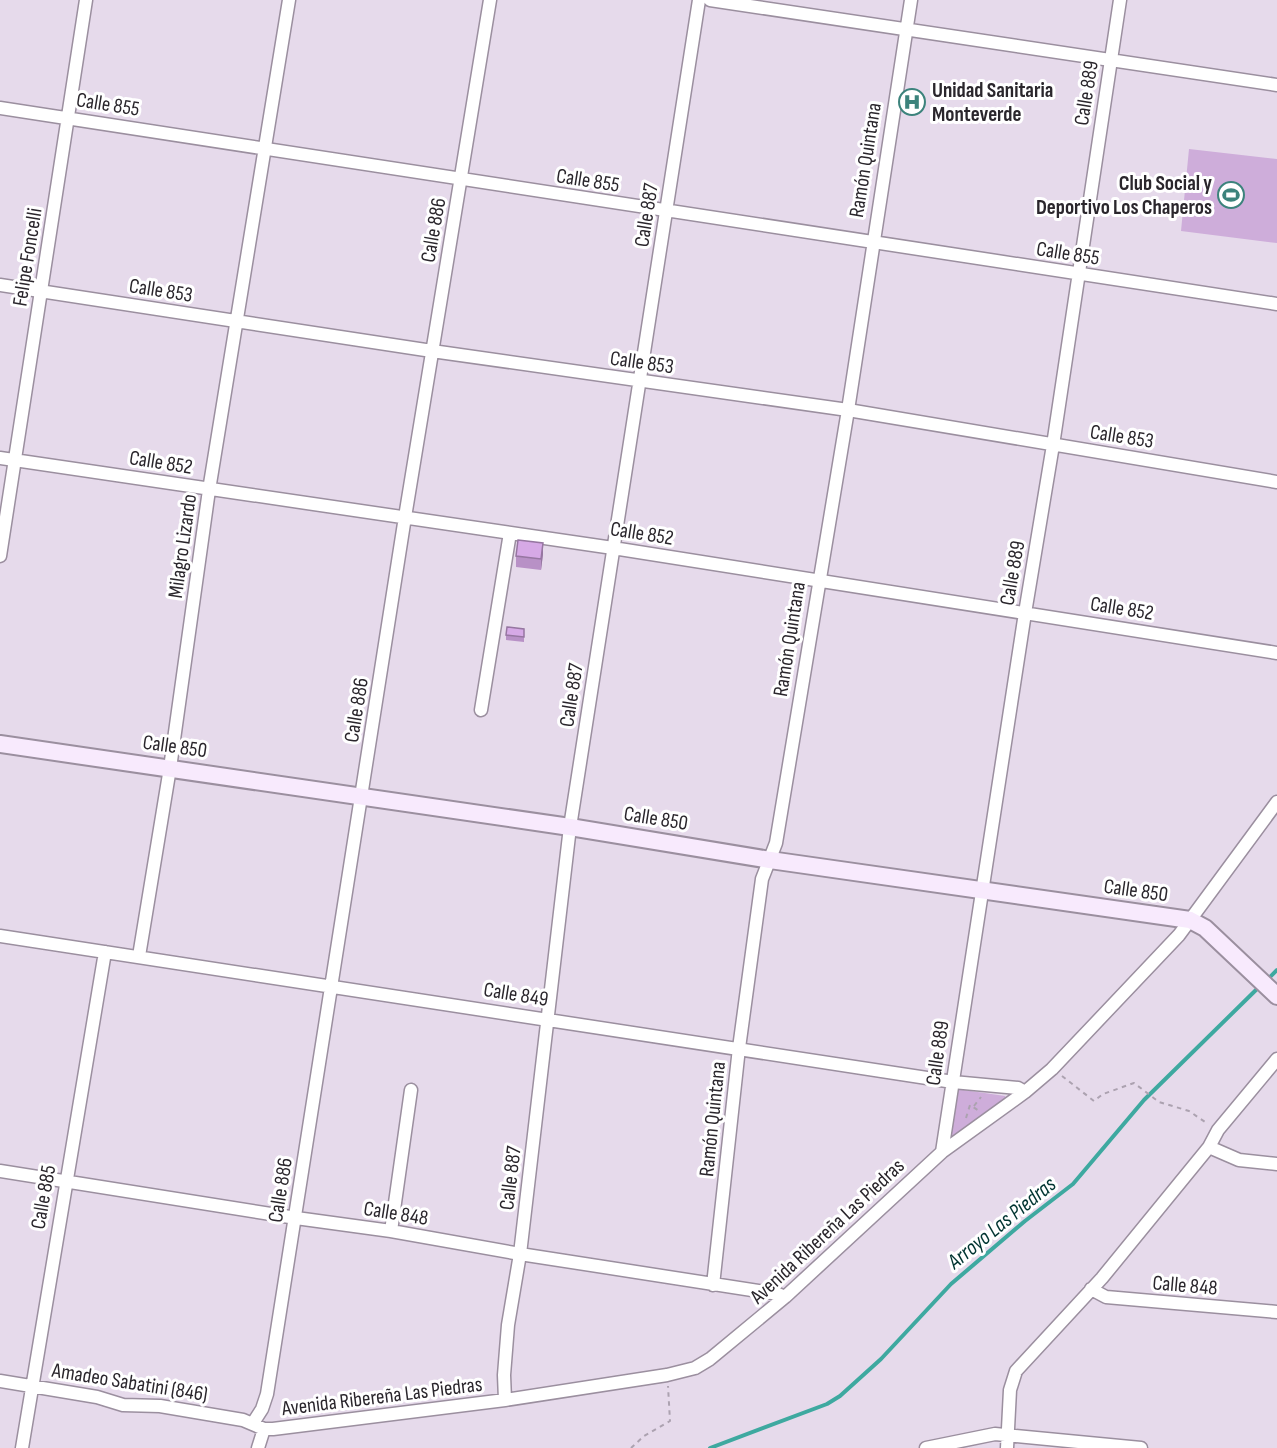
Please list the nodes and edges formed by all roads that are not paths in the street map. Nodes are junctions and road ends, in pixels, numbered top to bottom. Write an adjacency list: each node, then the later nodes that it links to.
1 (86, 0): 12 (street, Felipe Foncelli)
2 (289, 0): 13 (street, Milagro Lizardo)
3 (490, 0): 14 (street, Calle 886)
4 (699, 0): 15 (street, Calle 887)
5 (710, 0): 8 (street)
6 (911, 0): 8 (street, Ramón Quintana)
7 (1120, 0): 9 (street, Calle 889)
8 (905, 30): 9 (street); 16 (street, Ramón Quintana)
9 (1111, 61): 10 (street); 17 (street, Calle 889)
10 (1277, 85)
11 (0, 108): 12 (street, Calle 855)
12 (67, 118): 13 (street, Calle 855); 19 (street, Felipe Foncelli)
13 (264, 149): 14 (street, Calle 855); 21 (street, Milagro Lizardo)
14 (462, 179): 15 (street, Calle 855); 22 (street, Calle 886)
15 (666, 212): 16 (street, Calle 855); 23 (street, Calle 887)
16 (872, 242): 17 (street, Calle 855); 24 (street, Ramón Quintana)
17 (1078, 274): 20 (street, Calle 855); 25 (street, Calle 889)
18 (0, 285): 19 (street, Calle 853)
19 (41, 291): 21 (street, Calle 853); 27 (street, Felipe Foncelli)
20 (1277, 304)
21 (238, 321): 22 (street, Calle 853); 29 (street, Milagro Lizardo)
22 (432, 351): 23 (street, Calle 853); 30 (street, Calle 886)
23 (640, 381): 24 (street, Calle 853); 32 (street, Calle 887)
24 (848, 411): 25 (street, Calle 853); 34 (street, Ramón Quintana)
25 (1053, 445): 28 (street, Calle 853); 35 (street, Calle 889)
26 (0, 458): 27 (street, Calle 852)
27 (14, 459): 29 (street, Calle 852); 33 (street, Felipe Foncelli)
28 (1277, 482)
29 (209, 490): 30 (street, Calle 852); 39 (street, Milagro Lizardo)
30 (405, 517): 31 (street, Calle 852); 40 (street, Calle 886)
31 (510, 533): 32 (street, Calle 852); 37 (street)
32 (613, 548): 34 (street, Calle 852); 42 (street, Calle 887)
33 (0, 556)
34 (818, 580): 35 (street, Calle 852); 43 (street, Ramón Quintana)
35 (1024, 613): 36 (street, Calle 852); 44 (street, Calle 889)
36 (1277, 653)
37 (482, 710)
38 (0, 744): 39 (main road, Calle 850)
39 (170, 768): 40 (main road, Calle 850); 48 (street, Milagro Lizardo)
40 (362, 796): 42 (main road, Calle 850); 49 (street, Calle 886)
41 (1277, 802): 45 (street, Avenida Ribereña Las Piedras)
42 (570, 826): 43 (main road, Calle 850); 51 (street, Calle 887)
43 (770, 860): 44 (main road, Calle 850); 52 (street, Ramón Quintana)
44 (982, 892): 45 (main road, Calle 850); 54 (street, Calle 889)
45 (1190, 920): 50 (main road, Calle 850); 56 (street, Avenida Ribereña Las Piedras)
46 (0, 936): 47 (street, Calle 849)
47 (105, 952): 48 (street, Calle 849); 61 (street, Calle 885)
48 (139, 956): 49 (street, Calle 849)
49 (333, 986): 51 (street, Calle 849); 62 (street, Calle 886)
50 (1277, 996)
51 (549, 1019): 52 (street, Calle 849); 64 (street, Calle 887)
52 (739, 1048): 54 (street, Calle 849); 65 (street, Ramón Quintana)
53 (1277, 1059): 57 (street)
54 (953, 1082): 56 (street, Calle 849); 58 (street, Calle 889)
55 (411, 1090): 63 (street)
56 (1025, 1092): 58 (street, Avenida Ribereña Las Piedras)
57 (1209, 1147): 59 (street); 66 (street)
58 (942, 1152): 67 (street, Avenida Ribereña Las Piedras)
59 (1277, 1164)
60 (0, 1171): 61 (street, Calle 848)
61 (66, 1181): 62 (street, Calle 848); 70 (street, Calle 885)
62 (296, 1218): 63 (street, Calle 848); 72 (street, Calle 886)
63 (391, 1231): 64 (street, Calle 848)
64 (520, 1254): 65 (street, Calle 848); 71 (street, Calle 887)
65 (713, 1285): 67 (street, Calle 848)
66 (1091, 1289): 68 (street, Calle 848); 73 (street)
67 (785, 1297): 71 (street, Avenida Ribereña Las Piedras)
68 (1277, 1312)
69 (0, 1381): 70 (street, Amadeo Sabatini (846))
70 (32, 1385): 72 (street, Amadeo Sabatini (846)); 74 (street, Calle 885)
71 (505, 1400): 72 (street, Avenida Ribereña Las Piedras)
72 (258, 1426): 75 (street, Avenida Ribereña Las Piedras)
73 (1008, 1435): 76 (street); 77 (street); 78 (street)
74 (22, 1448)
75 (258, 1448)
76 (926, 1448)
77 (1007, 1448)
78 (1141, 1448)

